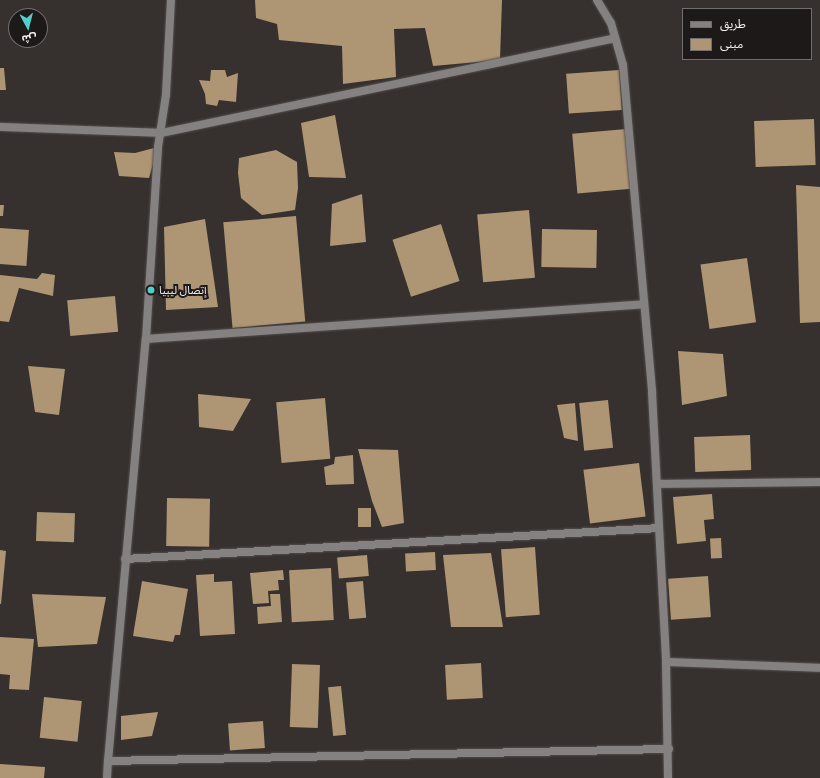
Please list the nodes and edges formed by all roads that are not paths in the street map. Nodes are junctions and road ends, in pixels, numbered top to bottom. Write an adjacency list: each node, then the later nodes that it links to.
1 (171, 0): 5 (street)
2 (597, 0): 3 (street)
3 (615, 38): 5 (street); 6 (street)
4 (0, 127): 5 (street)
5 (161, 133): 7 (street)
6 (644, 304): 7 (street); 9 (street)
7 (146, 339): 11 (street)
8 (820, 482): 9 (street)
9 (657, 484): 10 (street)
10 (659, 528): 11 (street); 12 (street)
11 (125, 559): 15 (street)
12 (666, 662): 13 (street); 14 (street)
13 (820, 668)
14 (669, 749): 15 (street); 17 (street)
15 (108, 761): 16 (street)
16 (107, 778)
17 (668, 778)

